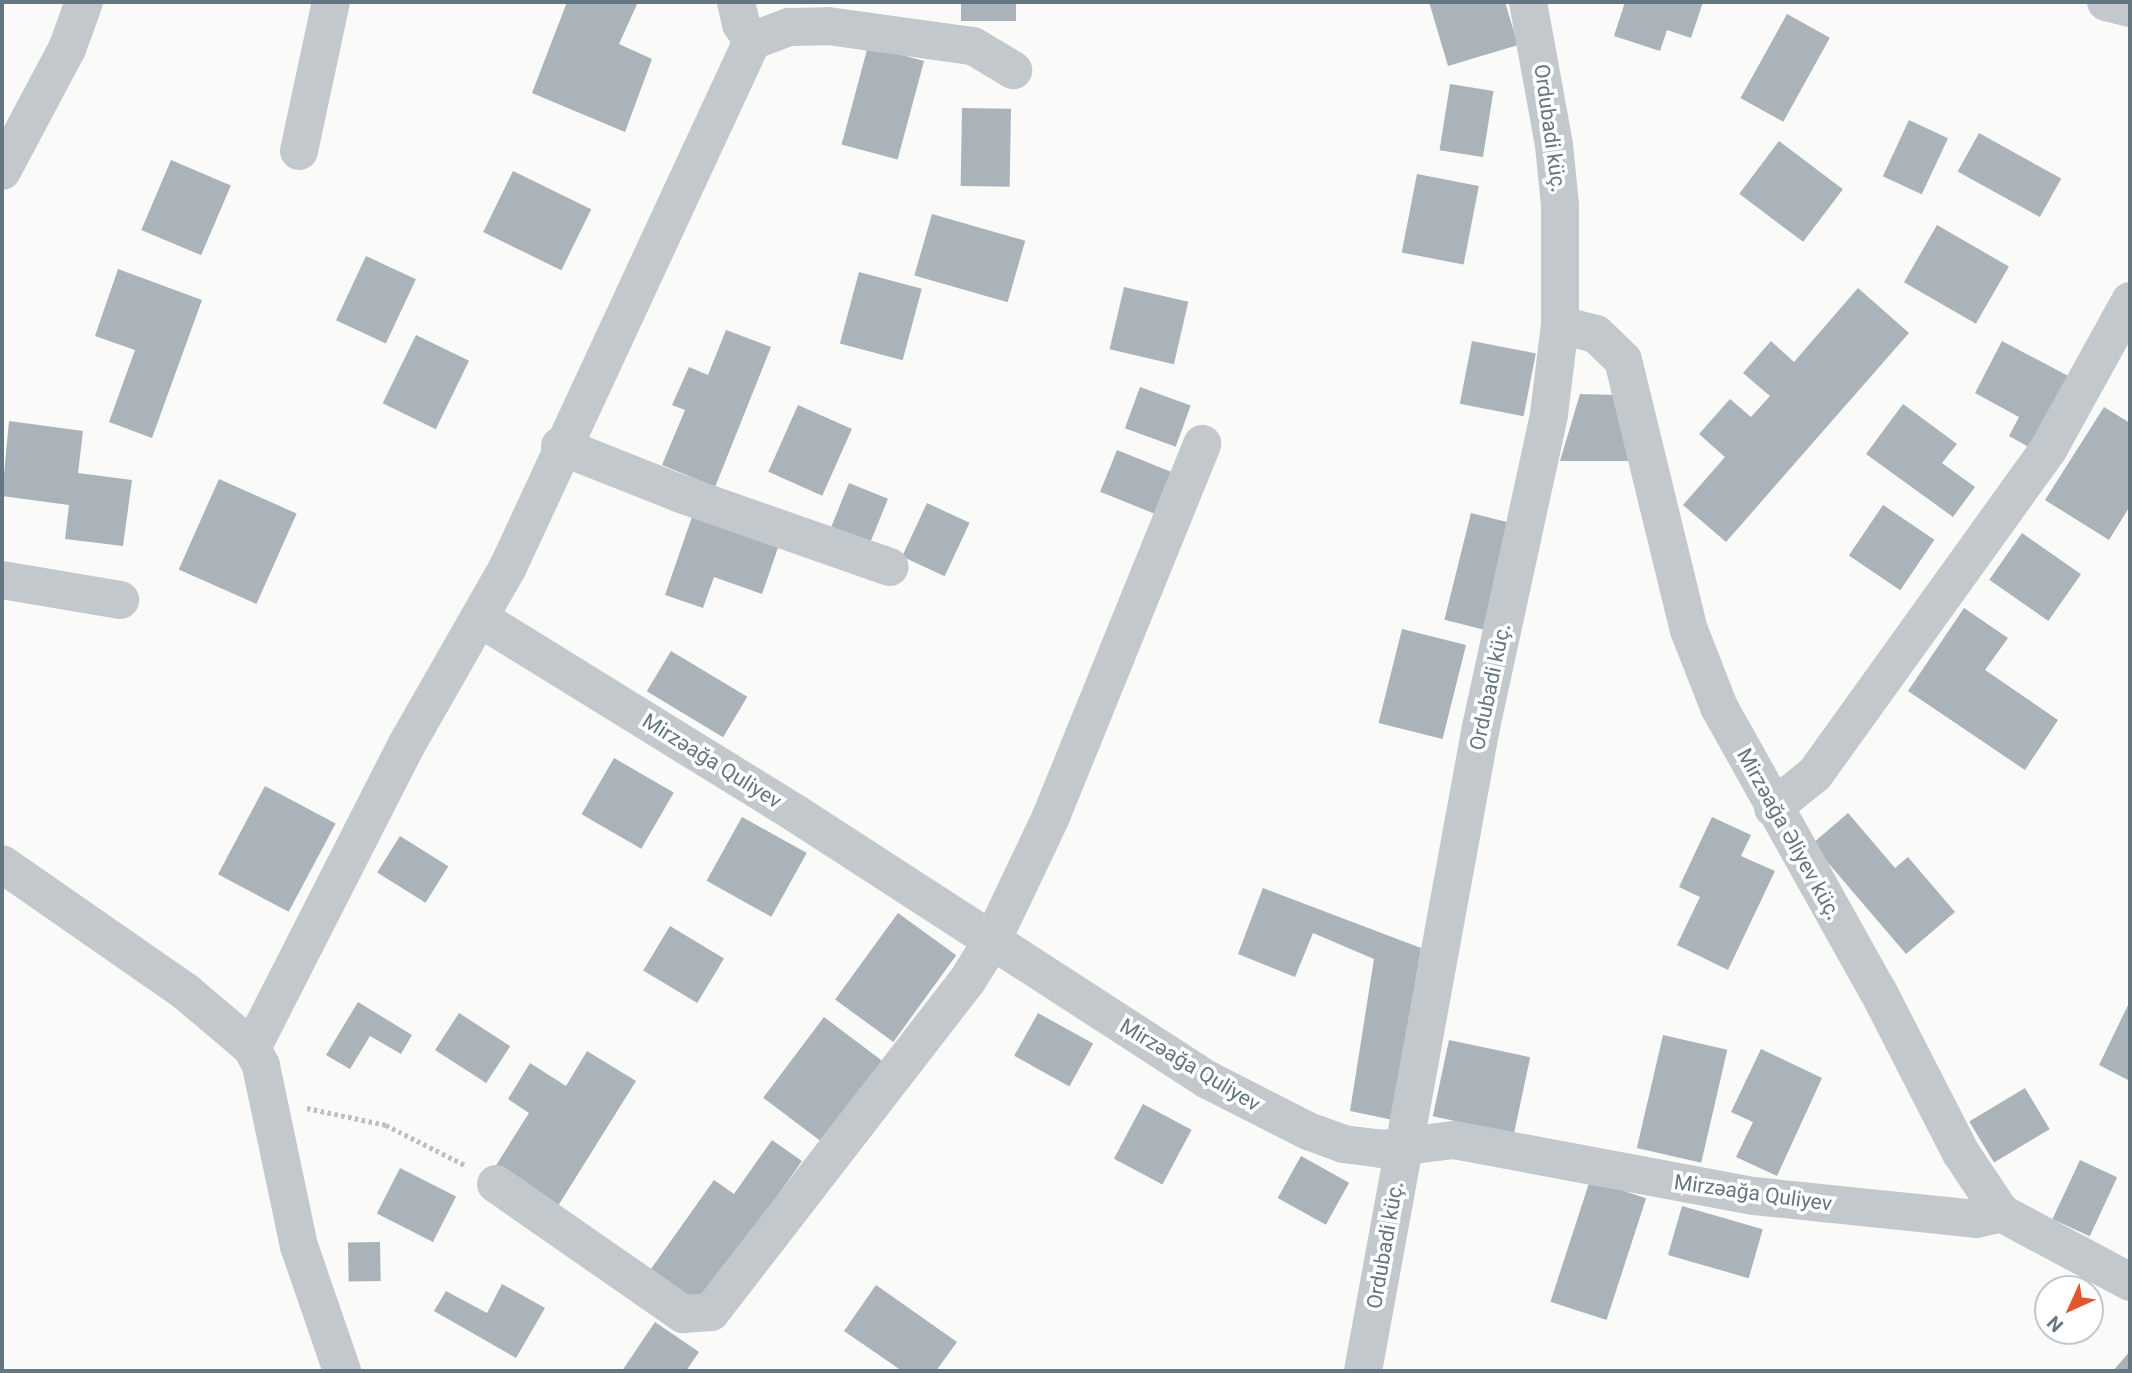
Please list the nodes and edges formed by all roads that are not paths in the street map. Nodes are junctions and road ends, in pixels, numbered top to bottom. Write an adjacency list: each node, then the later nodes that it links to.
1 (84, 2): 10 (street)
2 (331, 2): 9 (street)
3 (736, 2): 7 (street)
4 (1528, 2): 12 (street, Ordubadi küç.)
5 (2106, 2): 6 (street)
6 (2130, 8)
7 (763, 25): 8 (street); 14 (street)
8 (1013, 70)
9 (299, 151)
10 (2, 171)
11 (2130, 301): 19 (street)
12 (1560, 325): 19 (street, Mirzəağa Əliyev küç.); 23 (street, Ordubadi küç.)
13 (1202, 444): 21 (street)
14 (560, 446): 15 (street); 18 (street)
15 (890, 567)
16 (2, 580): 17 (street)
17 (120, 600)
18 (481, 619): 21 (street, Mirzəağa Quliyev); 22 (street)
19 (1773, 808): 25 (street, Mirzəağa Əliyev küç.)
20 (2, 864): 22 (street)
21 (992, 941): 23 (street, Mirzəağa Quliyev); 24 (street)
22 (252, 1048): 27 (street)
23 (1403, 1146): 25 (street, Mirzəağa Quliyev); 28 (street, Ordubadi küç.)
24 (496, 1184)
25 (2001, 1213): 26 (street, Mirzəağa Əliyev küç.)
26 (2130, 1282)
27 (342, 1371)
28 (1363, 1371)

